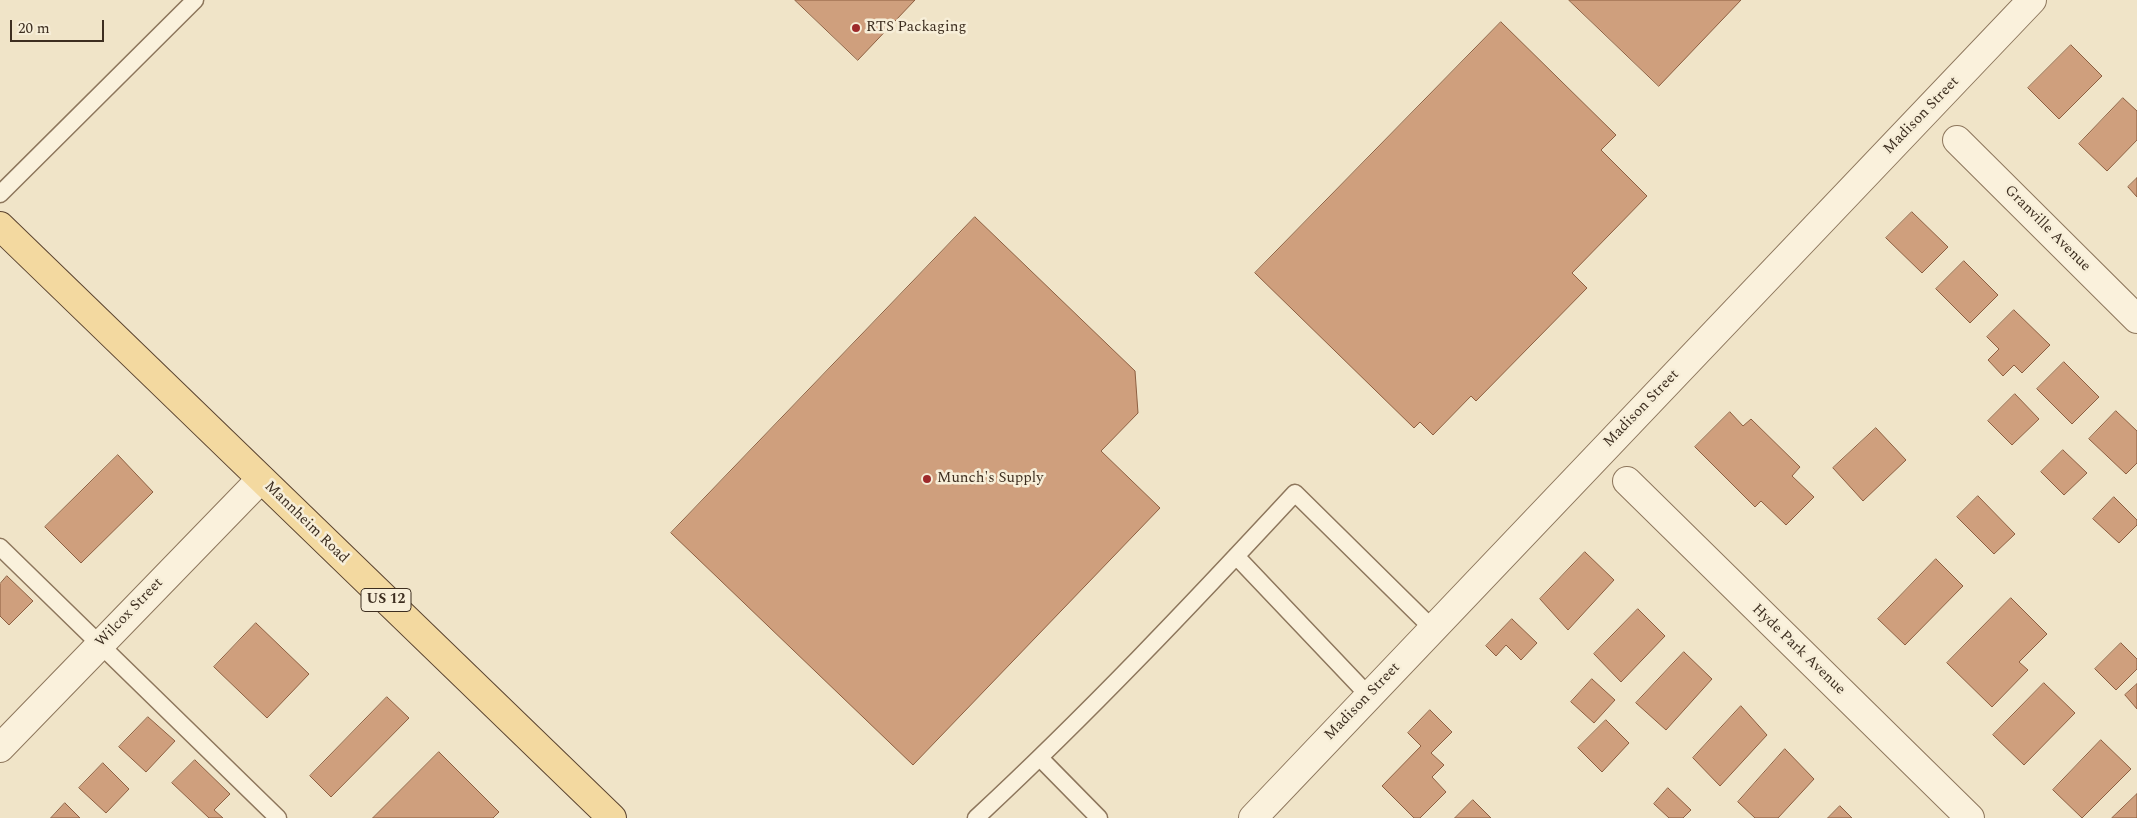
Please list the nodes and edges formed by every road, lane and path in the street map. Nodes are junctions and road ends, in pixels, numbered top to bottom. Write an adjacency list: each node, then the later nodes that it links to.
1 (195, 0): 4 (lane)
2 (2032, 0): 11 (street, Madison Street)
3 (1957, 140): 6 (street, Granville Avenue)
4 (0, 194)
5 (0, 226): 7 (main road, Mannheim Road / US 12)
6 (2137, 319)
7 (261, 479): 12 (street, Wilcox Street); 16 (main road, Mannheim Road / US 12)
8 (1627, 481): 21 (street, Hyde Park Avenue)
9 (0, 547): 12 (lane)
10 (1236, 556): 11 (lane); 13 (lane); 15 (lane)
11 (1433, 629): 13 (street, Madison Street)
12 (99, 644): 14 (street, Wilcox Street); 17 (lane)
13 (1369, 696): 20 (street, Madison Street)
14 (0, 748)
15 (1040, 758): 18 (lane); 19 (lane)
16 (601, 814)
17 (277, 818)
18 (976, 818)
19 (1099, 818)
20 (1253, 818)
21 (1970, 818)

